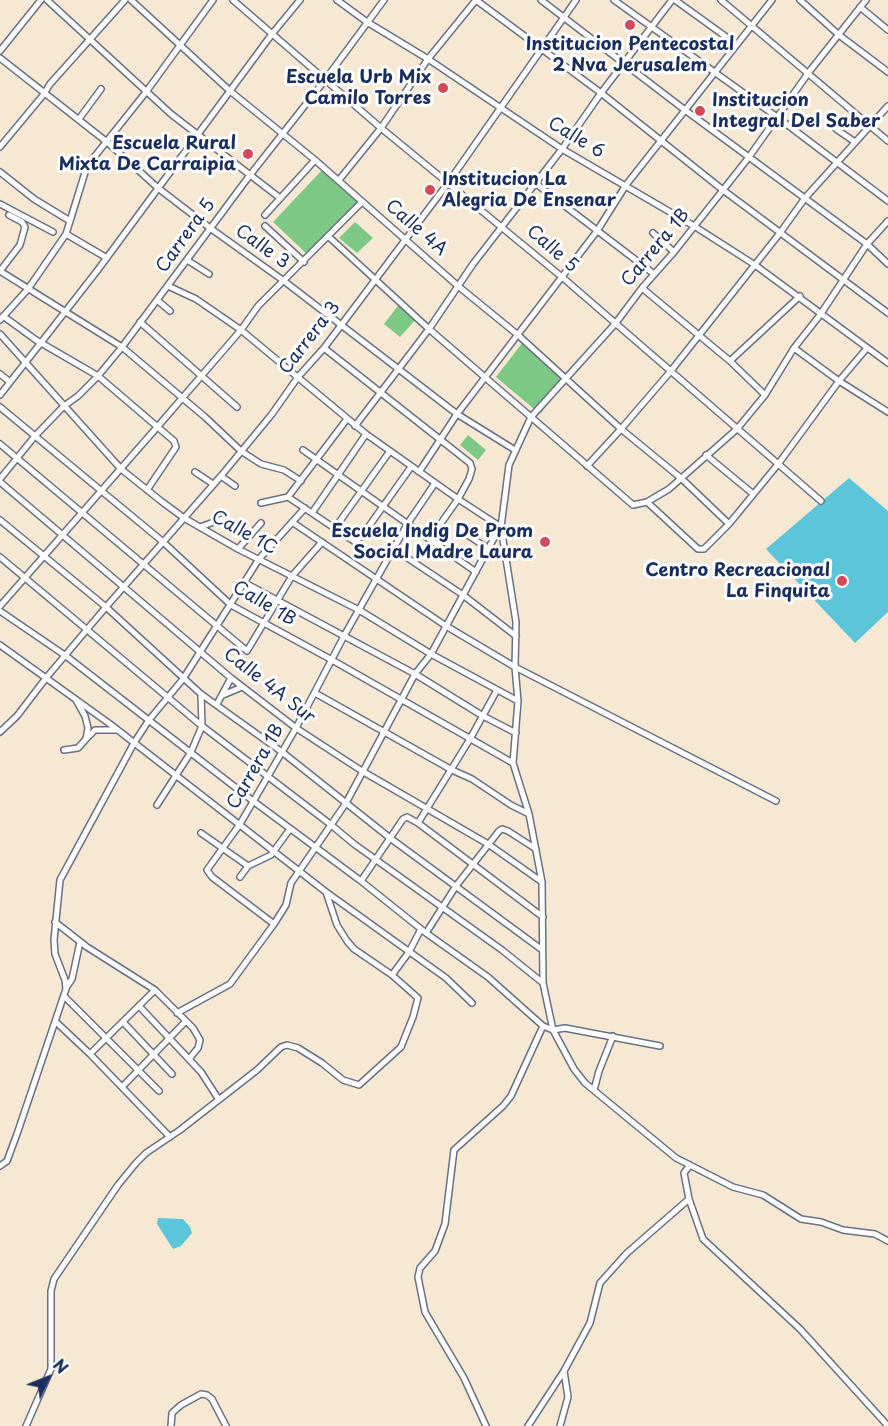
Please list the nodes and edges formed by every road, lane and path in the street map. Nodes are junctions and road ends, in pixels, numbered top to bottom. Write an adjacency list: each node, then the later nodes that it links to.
1 (41, 0): 31 (street)
2 (47, 0): 27 (street)
3 (125, 0): 27 (street)
4 (130, 0): 29 (street, Calle 4A)
5 (213, 0): 29 (street)
6 (233, 0): 25 (street, Calle 5)
7 (300, 0): 25 (street)
8 (337, 0): 21 (street, Calle 6)
9 (384, 0): 21 (street, Carrera 5)
10 (476, 0): 30 (street); 33 (street)
11 (541, 0): 20 (street)
12 (576, 0): 20 (street, Carrera 3)
13 (614, 0): 23 (street)
14 (674, 0): 23 (street); 28 (street)
15 (772, 0): 22 (street)
16 (800, 0): 26 (street)
17 (866, 0): 19 (street, Carrera 1B)
18 (725, 1): 22 (street)
19 (860, 7): 24 (street); 26 (street, Carrera 1B)
20 (563, 17): 30 (street, Carrera 3); 34 (street)
21 (367, 22): 33 (street, Calle 6); 38 (street, Carrera 5)
22 (752, 24): 28 (street); 36 (street)
23 (651, 27): 34 (street); 35 (street)
24 (888, 30)
25 (272, 33): 38 (street, Calle 5); 40 (street)
26 (838, 35): 36 (street, Carrera 1B); 37 (street)
27 (89, 39): 41 (street); 43 (street)
28 (736, 44): 35 (street)
29 (179, 45): 40 (street, Calle 4A); 41 (street)
30 (541, 48): 42 (street); 45 (street, Carrera 3)
31 (0, 51)
32 (0, 58): 43 (street, Calle 3)
33 (428, 59): 45 (street, Calle 6); 50 (street)
34 (623, 63): 42 (street); 46 (street)
35 (714, 72): 46 (street); 47 (street)
36 (809, 72): 47 (street, Carrera 1B); 49 (street)
37 (888, 72)
38 (325, 80): 50 (street, Calle 5); 52 (street, Carrera 5)
39 (101, 89): 48 (street)
40 (230, 91): 52 (street, Calle 4A); 53 (street)
41 (146, 92): 53 (street); 56 (street)
42 (601, 93): 54 (street); 59 (street)
43 (44, 94): 48 (street, Calle 3); 58 (street)
44 (888, 106): 49 (street)
45 (501, 108): 59 (street, Calle 6); 66 (street, Carrera 3)
46 (685, 110): 54 (street); 60 (street)
47 (777, 117): 60 (street, Carrera 1B); 62 (street)
48 (79, 119): 56 (street, Calle 3)
49 (872, 126): 55 (street); 57 (street)
50 (381, 128): 65 (street); 66 (street, Calle 5)
51 (836, 129): 57 (street)
52 (283, 133): 61 (street, Calle 4A); 64 (street, Carrera 5)
53 (198, 134): 64 (street); 69 (street)
54 (662, 140): 68 (street); 70 (street)
55 (888, 141)
56 (107, 142): 69 (street, Calle 3); 78 (street)
57 (855, 142): 62 (street)
58 (0, 147)
59 (562, 149): 67 (street); 68 (street, Calle 6)
60 (749, 157): 70 (street, Carrera 1B); 72 (street)
61 (315, 160): 65 (street, Calle 4A); 71 (street)
62 (837, 161): 72 (street); 73 (street)
63 (0, 172): 78 (street)
64 (250, 175): 71 (street); 83 (street, Carrera 5)
65 (339, 180): 74 (street, Calle 4A)
66 (448, 183): 82 (street, Calle 5); 90 (street, Carrera 3)
67 (535, 183): 82 (street); 84 (street)
68 (626, 185): 81 (street, Calle 6); 84 (street)
69 (158, 188): 83 (street, Calle 3); 93 (street)
70 (723, 190): 81 (street, Carrera 1B); 87 (street)
71 (280, 198): 77 (street)
72 (806, 198): 87 (street); 91 (street)
73 (888, 201)
74 (362, 202): 89 (street); 90 (street, Calle 4A)
75 (0, 204): 85 (street)
76 (9, 215): 98 (street)
77 (266, 215)
78 (70, 220): 88 (street)
79 (888, 221): 91 (street)
80 (265, 226): 95 (street)
81 (694, 226): 92 (street, Carrera 1B); 97 (street, Calle 6)
82 (503, 227): 101 (street, Calle 5); 106 (street)
83 (210, 228): 94 (street, Carrera 5); 104 (street, Calle 3)
84 (597, 231): 100 (street); 101 (street)
85 (53, 232)
86 (653, 233): 92 (street)
87 (780, 233): 97 (street); 103 (street)
88 (65, 236): 93 (street); 108 (street)
89 (329, 237): 95 (street); 102 (street)
90 (406, 239): 102 (street, Carrera 3); 106 (street, Calle 4A)
91 (867, 244): 96 (street); 103 (street)
92 (674, 252): 100 (street, Carrera 1B)
93 (107, 258): 111 (street)
94 (187, 260): 99 (street); 105 (street, Carrera 5)
95 (304, 262): 104 (street)
96 (888, 264)
97 (755, 265): 109 (street, Calle 6); 122 (street)
98 (0, 271): 108 (street)
99 (208, 274)
100 (654, 274): 107 (street, Carrera 1B)
101 (562, 277): 117 (street, Calle 5); 123 (street)
102 (375, 280): 118 (street, Carrera 3); 119 (street)
103 (844, 280): 113 (street); 114 (street)
104 (284, 281): 118 (street, Calle 3); 120 (street)
105 (169, 285): 110 (street, Carrera 5); 120 (street)
106 (458, 286): 119 (street); 123 (street, Calle 4A)
107 (642, 288): 117 (street, Carrera 1B); 122 (street)
108 (28, 289): 111 (street); 115 (street)
109 (800, 296): 114 (street, Calle 6); 129 (street)
110 (157, 300): 112 (street); 116 (street, Carrera 5)
111 (64, 311): 124 (street); 125 (street)
112 (170, 311)
113 (888, 314)
114 (820, 315): 127 (street); 128 (street, Calle 6)
115 (2, 318): 124 (street)
116 (140, 322): 125 (street, Carrera 5); 135 (street)
117 (615, 324): 133 (street, Calle 5); 139 (street, Carrera 1B)
118 (340, 325): 126 (street, Carrera 3); 132 (street, Calle 3)
119 (429, 328): 132 (street); 138 (street)
120 (241, 330): 135 (street); 137 (street)
121 (0, 334): 130 (street, Calle 1C)
122 (698, 335): 129 (street); 133 (street)
123 (518, 336): 138 (street); 139 (street, Calle 4A)
124 (40, 342): 130 (street); 136 (street)
125 (122, 347): 136 (street, Carrera 5); 145 (street)
126 (325, 347): 137 (street, Carrera 3); 142 (street)
127 (794, 348): 140 (street); 144 (street)
128 (867, 348): 131 (street, Calle 6); 140 (street)
129 (730, 361): 144 (street)
130 (27, 362): 141 (street); 146 (street, Calle 1C)
131 (888, 363)
132 (399, 370): 142 (street); 150 (street, Calle 3)
133 (670, 372): 155 (street); 156 (street, Calle 5)
134 (0, 374): 141 (street)
135 (201, 375): 145 (street); 148 (street)
136 (98, 376): 146 (street, Carrera 5); 153 (street)
137 (298, 377): 152 (street); 163 (street, Carrera 3)
138 (486, 378): 150 (street); 151 (street)
139 (566, 379): 151 (street, Carrera 1B); 155 (street, Calle 4A)
140 (839, 381): 149 (street); 168 (street)
141 (10, 382): 143 (street)
142 (382, 392): 154 (street); 159 (street)
143 (0, 395)
144 (765, 395): 156 (street)
145 (182, 398): 153 (street); 163 (street)
146 (64, 406): 158 (street, Carrera 5); 171 (street, Calle 1C)
147 (0, 407): 158 (street, Calle 1B)
148 (237, 407)
149 (887, 410)
150 (456, 416): 159 (street); 162 (street, Calle 3)
151 (531, 417): 162 (street, Carrera 1B); 169 (street)
152 (347, 419): 154 (street); 167 (street)
153 (159, 425): 171 (street); 183 (street)
154 (355, 426): 157 (street)
155 (621, 429): 169 (street); 176 (street, Calle 4A)
156 (737, 429): 165 (street); 168 (street, Calle 5)
157 (366, 434): 164 (street); 174 (street)
158 (35, 436): 166 (street, Carrera 5); 182 (street, Calle 1B)
159 (442, 439): 173 (street); 187 (street)
160 (0, 444): 166 (street)
161 (303, 450): 167 (street)
162 (515, 450): 203 (street, Carrera 1B)
163 (241, 451): 175 (street, Carrera 3); 178 (street)
164 (390, 451): 170 (street); 184 (street)
165 (706, 455): 176 (street); 185 (street)
166 (16, 458): 177 (street, Carrera 5); 193 (street)
167 (317, 459): 174 (street); 178 (street)
168 (779, 463): 185 (street); 188 (street, Calle 5)
169 (587, 466): 189 (street)
170 (411, 467): 173 (street); 191 (street)
171 (121, 469): 182 (street); 183 (street, Calle 1C)
172 (195, 471): 180 (street)
173 (418, 472): 179 (street)
174 (338, 475): 184 (street); 194 (street)
175 (221, 476): 180 (street, Carrera 3); 181 (street)
176 (682, 479): 189 (street); 201 (street, Calle 4A)
177 (0, 481): 205 (street, Calle 4A Sur)
178 (301, 481): 186 (street)
179 (435, 483): 187 (street); 200 (street, Carrera 1B)
180 (213, 484): 195 (street, Carrera 3)
181 (235, 486)
182 (101, 490): 193 (street); 208 (street, Calle 1B)
183 (147, 490): 195 (street, Calle 1C)
184 (362, 491): 191 (street); 204 (street)
185 (752, 493): 201 (street)
186 (288, 497): 190 (street); 192 (street)
187 (458, 499): 203 (street); 207 (street)
188 (821, 501)
189 (647, 502): 201 (street)
190 (261, 503)
191 (384, 507): 200 (street); 204 (street)
192 (305, 508): 194 (street); 198 (street)
193 (81, 512): 205 (street); 216 (street)
194 (312, 513): 204 (street)
195 (184, 518): 202 (street, Calle 1C); 208 (street, Carrera 3)
196 (225, 519): 202 (street)
197 (0, 520): 214 (street)
198 (292, 522): 209 (street); 215 (street)
199 (261, 523): 210 (street)
200 (408, 523): 207 (street); 211 (street, Carrera 1B)
201 (729, 524)
202 (200, 527): 210 (street, Calle 1C)
203 (501, 527): 212 (street, Carrera 1B); 234 (street)
204 (335, 528)
205 (62, 535): 214 (street); 222 (street, Calle 4A Sur)
206 (469, 536): 212 (street)
207 (430, 539): 217 (street)
208 (162, 541): 216 (street, Carrera 3); 225 (street, Calle 1B)
209 (322, 542): 218 (street); 220 (street)
210 (238, 549): 215 (street, Calle 1C)
211 (394, 549): 220 (street, Carrera 1B); 223 (street)
212 (489, 549): 217 (street, Carrera 1B)
213 (0, 557): 219 (street)
214 (45, 558): 219 (street); 226 (street)
215 (259, 560): 218 (street, Calle 1C); 221 (street)
216 (144, 564): 222 (street, Carrera 3); 230 (street)
217 (476, 572): 223 (street, Carrera 1B)
218 (292, 576): 224 (street); 228 (street, Calle 1C)
219 (26, 578): 227 (street); 232 (street)
220 (376, 580): 228 (street, Carrera 1B); 231 (street)
221 (245, 583): 224 (street); 225 (street)
222 (124, 586): 226 (street, Carrera 3); 236 (street, Calle 4A Sur)
223 (463, 595): 231 (street, Carrera 1B); 234 (street)
224 (278, 600): 229 (street); 233 (street)
225 (231, 605): 229 (street, Calle 1B); 230 (street)
226 (106, 607): 232 (street, Carrera 3); 244 (street)
227 (0, 609): 238 (street)
228 (359, 610): 233 (street, Carrera 1B); 237 (street, Calle 1C)
229 (265, 624): 230 (street); 239 (street, Calle 1B)
230 (216, 626): 236 (street)
231 (446, 626): 237 (street, Carrera 1B); 240 (street)
232 (87, 631): 238 (street, Carrera 3); 250 (street)
233 (344, 636): 239 (street, Carrera 1B); 241 (street)
234 (516, 636): 240 (street)
235 (0, 645): 242 (street)
236 (201, 652): 243 (street, Calle 4A Sur); 244 (street)
237 (430, 654): 241 (street, Carrera 1B); 246 (street, Calle 1C)
238 (66, 656): 242 (street, Carrera 3); 256 (street)
239 (332, 660): 247 (street, Carrera 1B); 252 (street, Calle 1B)
240 (515, 668): 253 (street); 275 (street)
241 (415, 674): 252 (street, Carrera 1B); 255 (street)
242 (46, 678): 251 (street); 261 (street, Carrera 3)
243 (231, 678): 245 (street, Calle 4A Sur); 249 (street)
244 (183, 679): 248 (street); 250 (street)
245 (243, 687): 249 (street); 258 (street, Calle 4A Sur)
246 (497, 690): 253 (street, Calle 1C); 255 (street)
247 (315, 693): 258 (street, Carrera 1B); 260 (street)
248 (201, 694): 254 (street); 257 (street)
249 (223, 694): 254 (street)
250 (167, 698): 256 (street); 257 (street)
251 (76, 699): 259 (street); 263 (street)
252 (401, 699): 260 (street, Carrera 1B); 264 (street, Calle 1B)
253 (518, 701): 262 (street)
254 (217, 705): 268 (street)
255 (483, 716): 262 (street); 264 (street)
256 (149, 720): 265 (street); 267 (street)
257 (202, 726): 267 (street); 273 (street)
258 (296, 728): 268 (street, Carrera 1B); 271 (street, Calle 4A Sur)
259 (117, 730): 263 (street); 265 (street)
260 (385, 731): 270 (street); 271 (street, Carrera 1B)
261 (0, 732)
262 (516, 733): 269 (street)
263 (86, 739): 266 (street)
264 (470, 739): 269 (street, Calle 1B); 270 (street)
265 (134, 743): 272 (street); 302 (street)
266 (64, 750)
267 (191, 752): 272 (street); 274 (street)
268 (282, 752): 273 (street, Carrera 1B); 276 (street)
269 (513, 763): 279 (street)
270 (452, 770): 278 (street); 279 (street)
271 (362, 771): 276 (street, Carrera 1B); 278 (street, Calle 4A Sur)
272 (176, 775): 277 (street); 281 (street)
273 (267, 777): 274 (street, Carrera 1B); 282 (street)
274 (253, 801): 281 (street, Carrera 1B); 283 (street)
275 (777, 801)
276 (346, 803): 282 (street, Carrera 1B); 285 (street)
277 (157, 805)
278 (428, 808): 280 (street); 286 (street, Calle 4A Sur)
279 (529, 814): 289 (street)
280 (418, 823): 285 (street); 292 (street)
281 (240, 824): 287 (street, Carrera 1B); 290 (street)
282 (330, 824): 288 (street, Carrera 1B); 291 (street)
283 (290, 829): 288 (street); 290 (street)
284 (201, 833): 287 (street)
285 (390, 838): 291 (street); 298 (street)
286 (488, 844): 289 (street); 292 (street); 297 (street, Calle 4A Sur)
287 (223, 848): 293 (street); 303 (street, Carrera 1B)
288 (316, 848): 294 (street, Carrera 1B); 296 (street)
289 (536, 849): 297 (street)
290 (274, 852): 293 (street); 294 (street)
291 (376, 860): 296 (street); 300 (street)
292 (472, 864): 298 (street); 301 (street)
293 (248, 866): 295 (street)
294 (300, 871): 299 (street); 303 (street, Carrera 1B)
295 (240, 877)
296 (362, 881): 304 (street)
297 (542, 882): 301 (street)
298 (456, 886): 300 (street); 306 (street)
299 (326, 892): 307 (street); 308 (street)
300 (442, 907): 304 (street); 309 (street)
301 (543, 917): 306 (street)
302 (55, 922): 305 (street); 310 (street)
303 (274, 924): 315 (street)
304 (424, 931): 307 (street); 319 (street)
305 (80, 942): 310 (street); 311 (street)
306 (542, 949): 309 (street)
307 (409, 952): 308 (street); 313 (street)
308 (392, 975): 333 (street)
309 (543, 983): 320 (street)
310 (66, 989): 312 (street)
311 (155, 990): 314 (street); 315 (street)
312 (64, 996): 317 (street); 323 (street)
313 (472, 1003)
314 (139, 1006): 318 (street); 322 (street)
315 (177, 1012): 316 (street)
316 (186, 1021): 322 (street); 327 (street)
317 (56, 1022): 325 (street); 337 (street)
318 (123, 1022): 323 (street); 326 (street)
319 (543, 1026): 320 (street); 345 (street)
320 (553, 1030): 321 (street); 331 (street)
321 (613, 1036): 324 (street); 331 (street)
322 (169, 1038): 326 (street); 327 (street)
323 (106, 1039): 325 (street); 328 (street)
324 (660, 1046)
325 (90, 1054): 330 (street)
326 (154, 1055): 328 (street); 329 (street)
327 (189, 1059): 333 (street)
328 (138, 1070): 330 (street); 332 (street)
329 (172, 1074)
330 (122, 1087): 334 (street)
331 (594, 1090): 335 (street)
332 (159, 1091)
333 (219, 1100): 334 (street)
334 (170, 1137): 342 (street)
335 (676, 1158): 336 (street); 338 (street)
336 (690, 1165): 338 (street); 340 (street)
337 (0, 1166)
338 (684, 1173): 339 (street)
339 (689, 1198): 341 (street); 348 (street)
340 (888, 1241)
341 (564, 1371): 346 (street); 347 (street)
342 (26, 1426)
343 (171, 1426): 344 (street)
344 (226, 1426)
345 (486, 1426)
346 (528, 1426)
347 (560, 1426)
348 (888, 1426)

